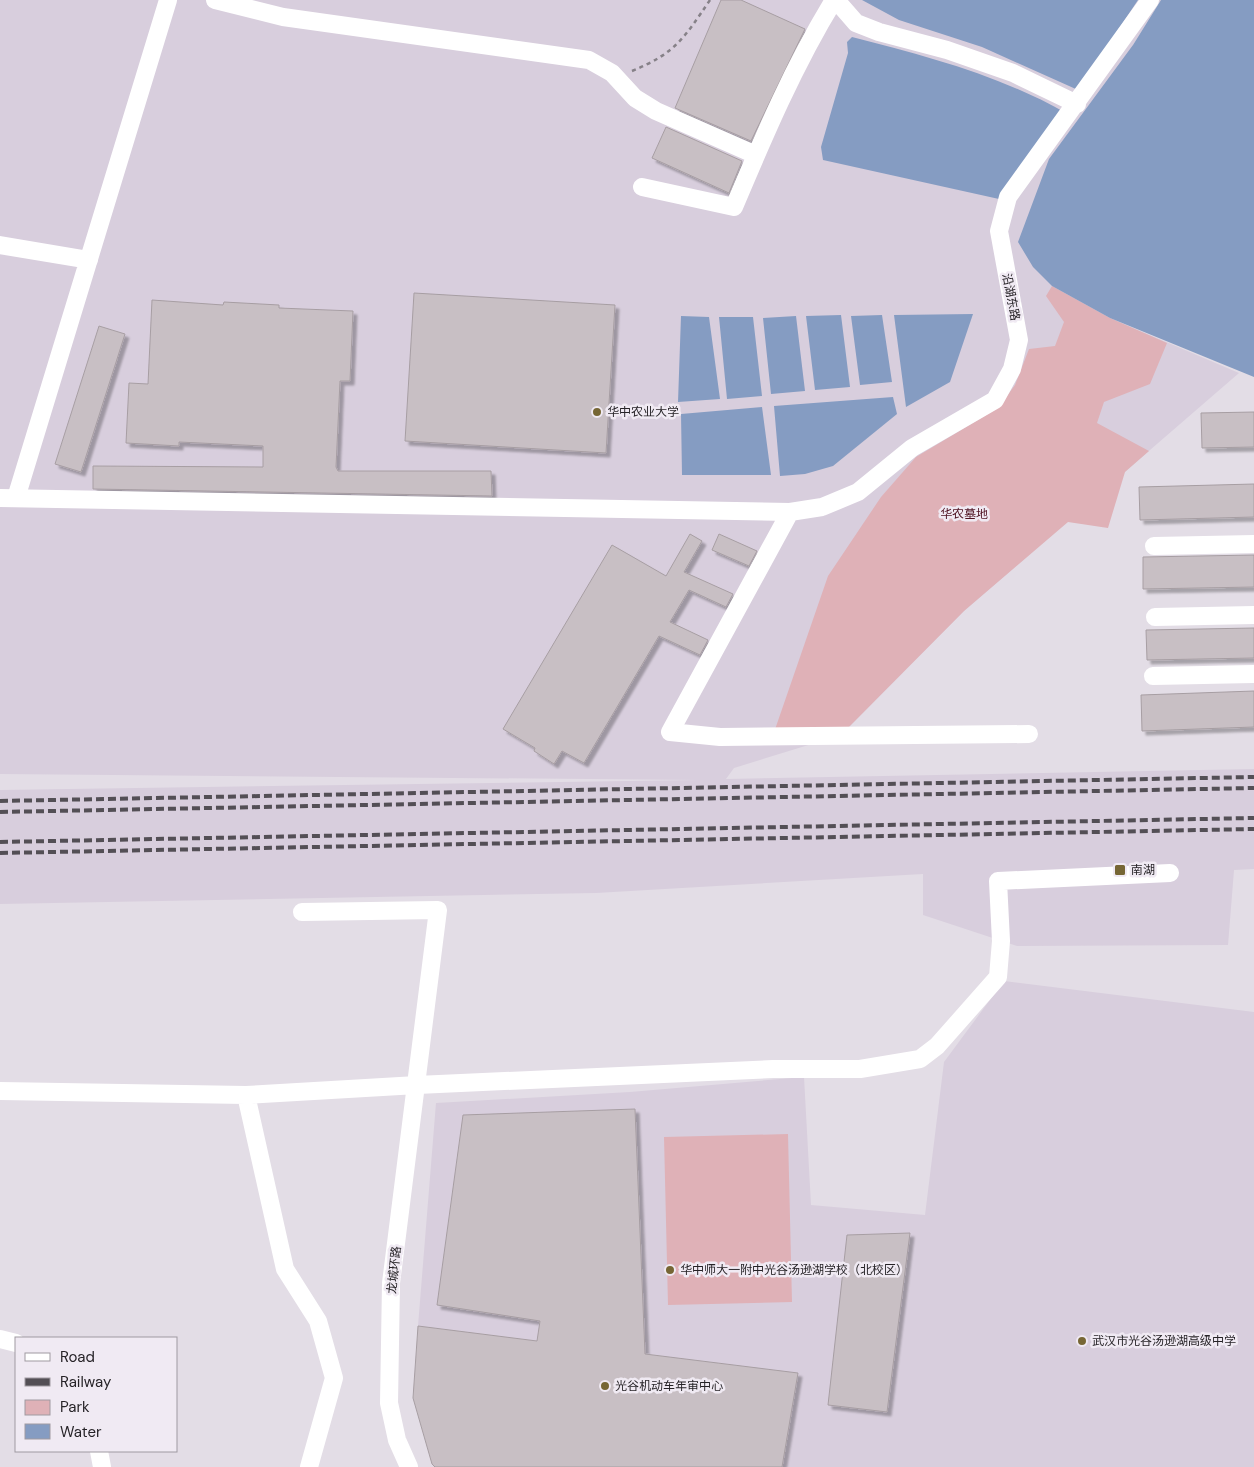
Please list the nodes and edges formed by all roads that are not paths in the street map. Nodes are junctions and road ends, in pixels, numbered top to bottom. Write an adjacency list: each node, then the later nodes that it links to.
1 (168, 0): 9 (street)
2 (215, 0): 6 (street)
3 (835, 0): 5 (street); 6 (street)
4 (1150, 0): 5 (street, 沿湖东路)
5 (1077, 104): 11 (street, 沿湖东路)
6 (756, 155): 7 (street)
7 (642, 186)
8 (0, 245): 9 (street)
9 (89, 260): 10 (street)
10 (8, 498): 11 (street, 沿湖东路)
11 (790, 512): 18 (street)
12 (1254, 544): 13 (street)
13 (1154, 546)
14 (1254, 615): 15 (street)
15 (1155, 617)
16 (1254, 674): 17 (street)
17 (1153, 676)
18 (1029, 734)
19 (1170, 873): 21 (street)
20 (302, 912): 21 (street, 龙城环路)
21 (418, 1078): 23 (street); 29 (street, 龙城环路)
22 (0, 1091): 23 (street)
23 (246, 1096): 28 (street)
24 (0, 1339): 25 (street)
25 (15, 1343)
26 (99, 1452): 27 (street)
27 (102, 1467)
28 (309, 1467)
29 (409, 1467)

